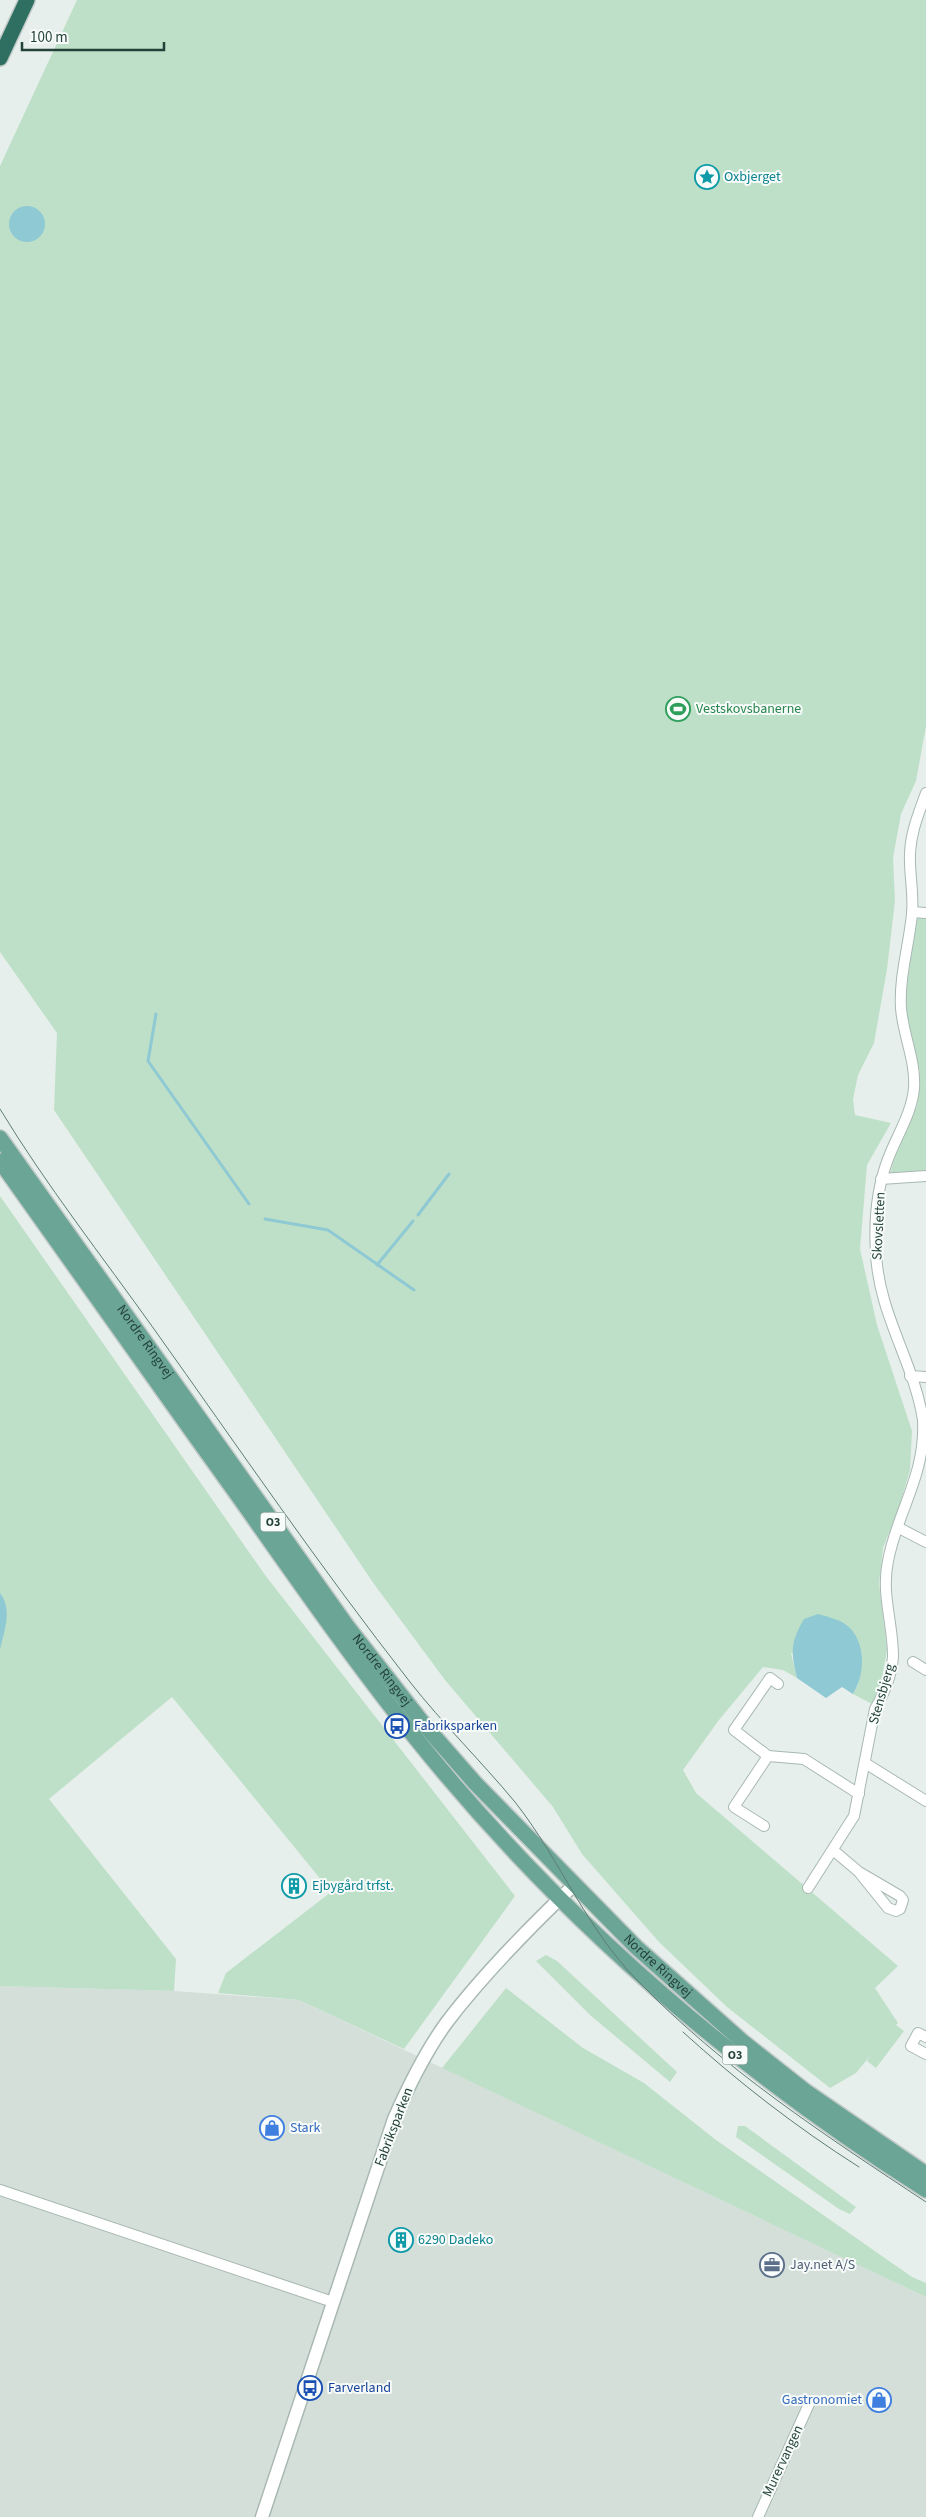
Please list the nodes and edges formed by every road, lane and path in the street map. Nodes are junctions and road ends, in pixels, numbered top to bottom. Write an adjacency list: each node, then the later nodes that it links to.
1 (27, 0): 2 (highway)
2 (0, 58)
3 (926, 793): 4 (street, Skovsletten)
4 (912, 912): 5 (street); 9 (street, Skovsletten)
5 (926, 913)
6 (0, 1138): 25 (main road, Nordre Ringvej / O3)
7 (0, 1161): 27 (main road, Nordre Ringvej / O3)
8 (926, 1176): 9 (street)
9 (881, 1179): 10 (street, Skovsletten)
10 (910, 1376): 11 (street); 12 (street, Skovsletten)
11 (926, 1377)
12 (899, 1528): 13 (street); 14 (street, Skovsletten)
13 (926, 1542)
14 (893, 1655): 19 (street, Stensbjerg)
15 (913, 1662): 16 (street)
16 (926, 1670)
17 (778, 1684): 18 (street)
18 (768, 1756): 20 (street); 22 (street)
19 (865, 1763): 20 (street, Stensbjerg); 21 (street)
20 (859, 1794): 23 (street, Stensbjerg)
21 (926, 1801)
22 (764, 1826)
23 (833, 1850): 24 (street); 26 (street, Stensbjerg)
24 (860, 1872)
25 (574, 1885): 27 (street, Fabriksparken); 30 (main road, Nordre Ringvej / O3)
26 (808, 1888)
27 (560, 1898): 32 (main road, Nordre Ringvej / O3); 33 (street, Fabriksparken)
28 (926, 2037): 29 (street)
29 (926, 2054)
30 (926, 2174)
31 (0, 2190): 33 (street)
32 (926, 2190)
33 (333, 2302): 35 (street, Fabriksparken)
34 (810, 2404): 36 (street, Murervangen)
35 (266, 2515)
36 (758, 2517)

